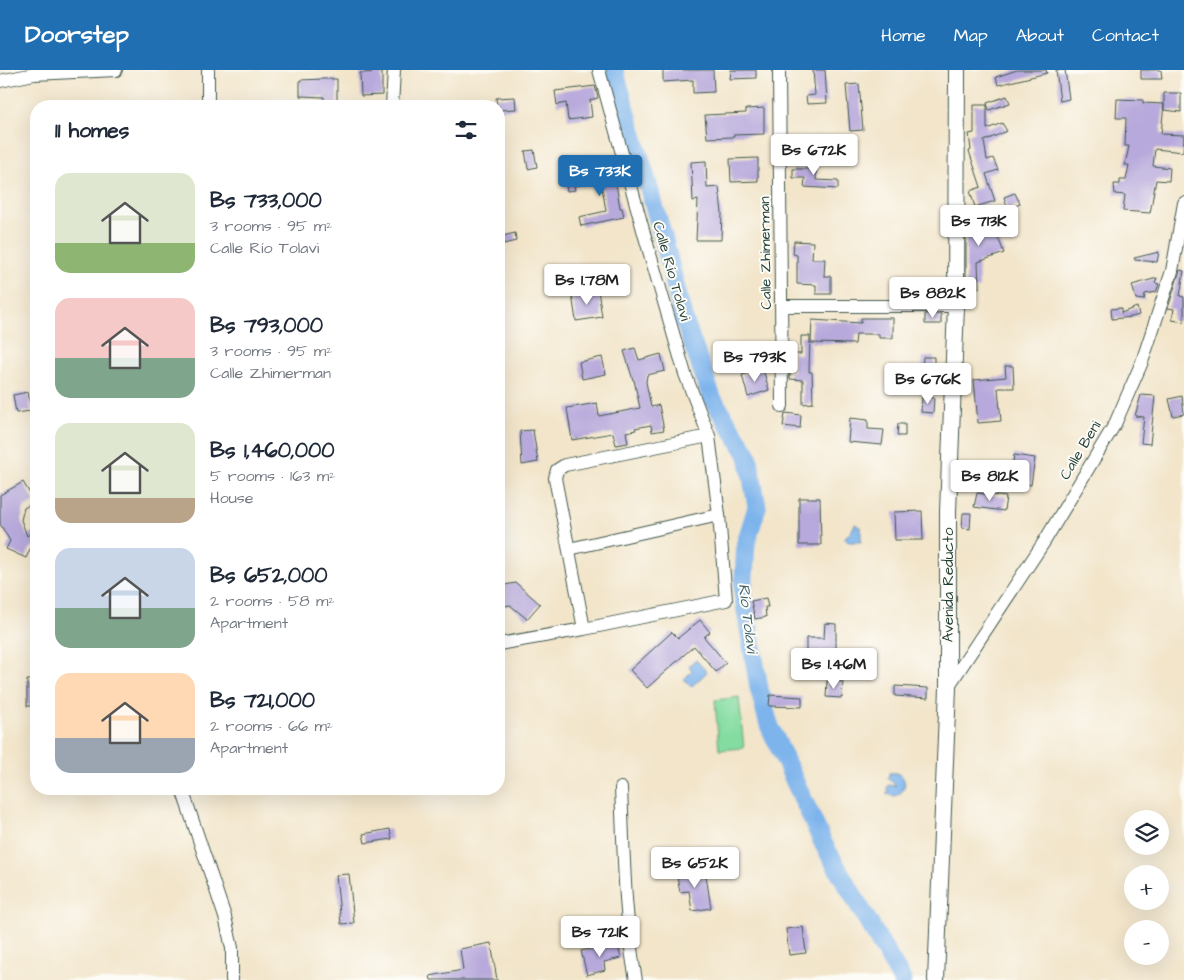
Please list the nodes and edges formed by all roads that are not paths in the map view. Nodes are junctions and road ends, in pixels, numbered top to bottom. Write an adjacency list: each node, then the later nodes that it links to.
1 (116, 70): 7 (street)
2 (208, 70): 8 (street)
3 (394, 70): 9 (street)
4 (599, 70): 14 (street, Calle Río Tolavi)
5 (779, 70): 11 (street, Calle Zhimerman)
6 (958, 70): 12 (main road, Avenida Reducto)
7 (0, 81)
8 (208, 100)
9 (392, 100)
10 (1184, 202): 19 (street, Calle Beni)
11 (782, 306): 12 (street); 13 (street, Calle Zhimerman)
12 (956, 306): 19 (main road, Avenida Reducto)
13 (782, 406)
14 (709, 436): 15 (street, Calle Río Tolavi); 16 (street)
15 (719, 515): 16 (street); 17 (street, Calle Río Tolavi)
16 (569, 549): 17 (street)
17 (584, 629): 18 (street)
18 (505, 643)
19 (948, 688): 24 (main road, Avenida Reducto)
20 (622, 788): 23 (street)
21 (184, 795): 22 (street)
22 (232, 980)
23 (636, 980)
24 (936, 980)

